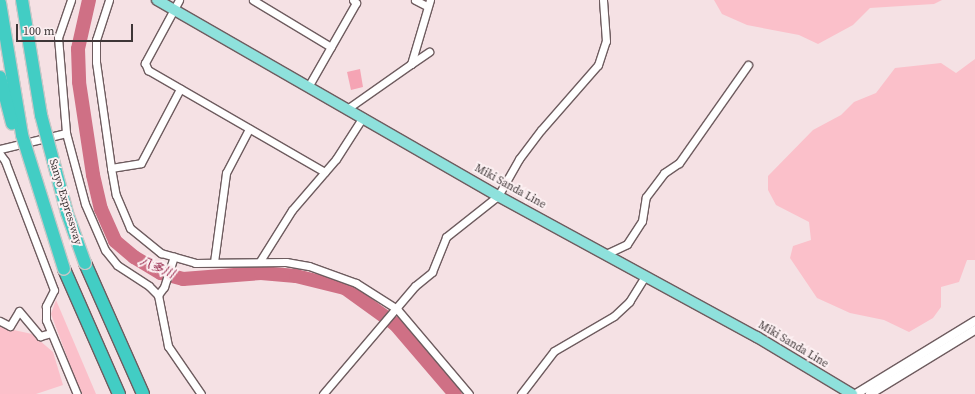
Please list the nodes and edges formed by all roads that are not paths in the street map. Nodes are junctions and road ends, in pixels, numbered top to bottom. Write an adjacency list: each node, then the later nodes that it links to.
1 (22, 0): 34 (highway, Sanyo Expressway, bridge)
2 (29, 0): 34 (highway, bridge)
3 (71, 0): 24 (street)
4 (108, 0): 27 (street)
5 (157, 0): 13 (main road, Miki Sanda Line)
6 (179, 0): 13 (street)
7 (253, 0): 14 (street)
8 (353, 0): 14 (street)
9 (415, 0): 12 (street)
10 (603, 0): 29 (street)
11 (0, 3): 35 (highway, Sanyo Expressway, bridge)
12 (428, 3): 16 (street)
13 (174, 10): 19 (main road, Miki Sanda Line); 20 (street)
14 (331, 46): 19 (street)
15 (429, 52): 16 (street)
16 (411, 64): 21 (street)
17 (748, 65): 30 (street)
18 (0, 77): 35 (highway, bridge)
19 (308, 87): 21 (main road, Miki Sanda Line)
20 (180, 89): 23 (street); 27 (street)
21 (347, 109): 22 (main road, Miki Sanda Line)
22 (363, 117): 28 (street); 29 (main road, Miki Sanda Line)
23 (249, 130): 28 (street); 33 (street)
24 (66, 133): 25 (street); 37 (street)
25 (0, 149)
26 (0, 154): 42 (street)
27 (111, 168): 31 (street)
28 (326, 172): 32 (street)
29 (498, 196): 30 (main road, Miki Sanda Line); 38 (street)
30 (606, 254): 36 (main road, Miki Sanda Line)
31 (174, 258): 33 (street); 37 (street)
32 (260, 261): 33 (street); 38 (street)
33 (214, 262)
34 (85, 263): 45 (highway, Sanyo Expressway)
35 (64, 269): 44 (highway, Sanyo Expressway)
36 (644, 276): 49 (street); 50 (main road, Miki Sanda Line)
37 (158, 295): 46 (street)
38 (397, 309): 47 (street); 48 (street)
39 (0, 321): 42 (street)
40 (975, 321): 51 (street)
41 (975, 330): 52 (street)
42 (51, 333): 43 (street)
43 (78, 394)
44 (119, 394)
45 (143, 394)
46 (201, 394)
47 (323, 394)
48 (469, 394)
49 (521, 394)
50 (852, 394)
51 (856, 394)
52 (870, 394)

